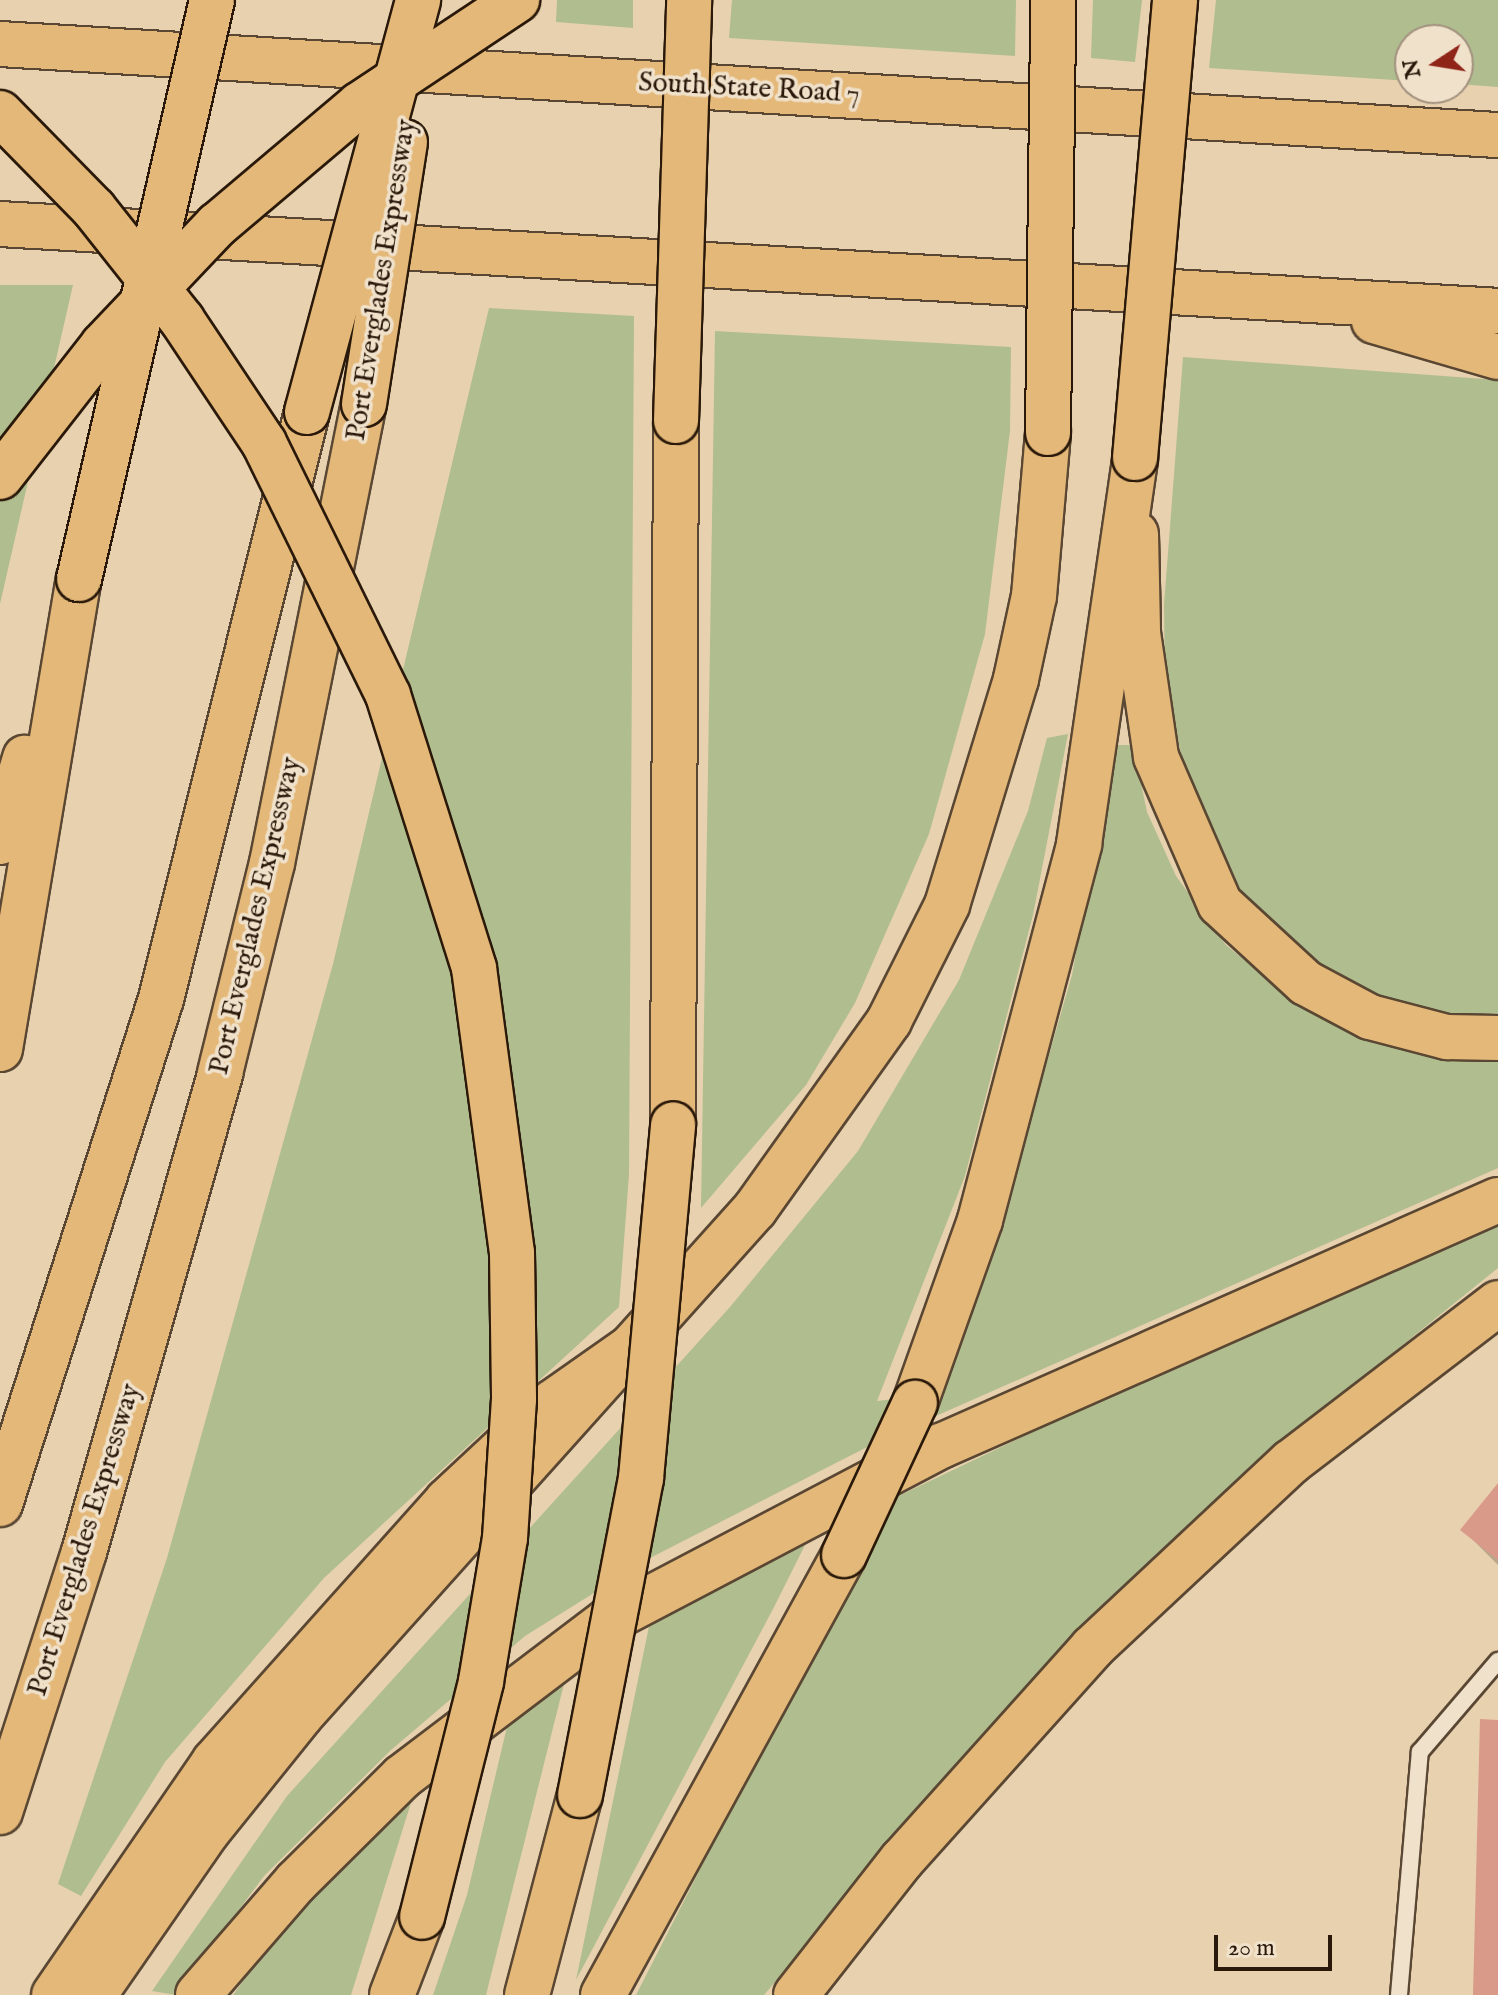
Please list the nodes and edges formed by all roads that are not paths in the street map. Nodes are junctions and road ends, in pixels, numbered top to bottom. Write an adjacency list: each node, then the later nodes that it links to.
1 (212, 0): 17 (main road, bridge)
2 (418, 0): 24 (main road, bridge)
3 (428, 0): 26 (main road, Port Everglades Expressway, bridge)
4 (517, 0): 16 (main road, bridge)
5 (689, 0): 31 (main road, bridge)
6 (1053, 0): 23 (main road, bridge)
7 (1175, 0): 15 (main road, bridge)
8 (0, 44): 10 (main road, South State Road 7)
9 (0, 113): 30 (main road, bridge)
10 (1498, 135)
11 (0, 224): 12 (main road)
12 (1303, 300): 13 (main road); 14 (main road)
13 (1498, 311)
14 (1498, 357)
15 (1135, 458): 19 (main road); 32 (main road, bridge)
16 (0, 477)
17 (79, 579): 18 (main road); 20 (main road)
18 (0, 842)
19 (1498, 1038)
20 (0, 1049)
21 (1498, 1200): 29 (main road)
22 (1498, 1303): 33 (main road)
23 (634, 1345): 27 (main road); 28 (main road)
24 (0, 1504)
25 (1498, 1661): 34 (lane)
26 (0, 1812)
27 (54, 1995)
28 (94, 1995)
29 (198, 1995)
30 (392, 1995)
31 (527, 1995)
32 (603, 1995)
33 (796, 1995)
34 (1399, 1995)

